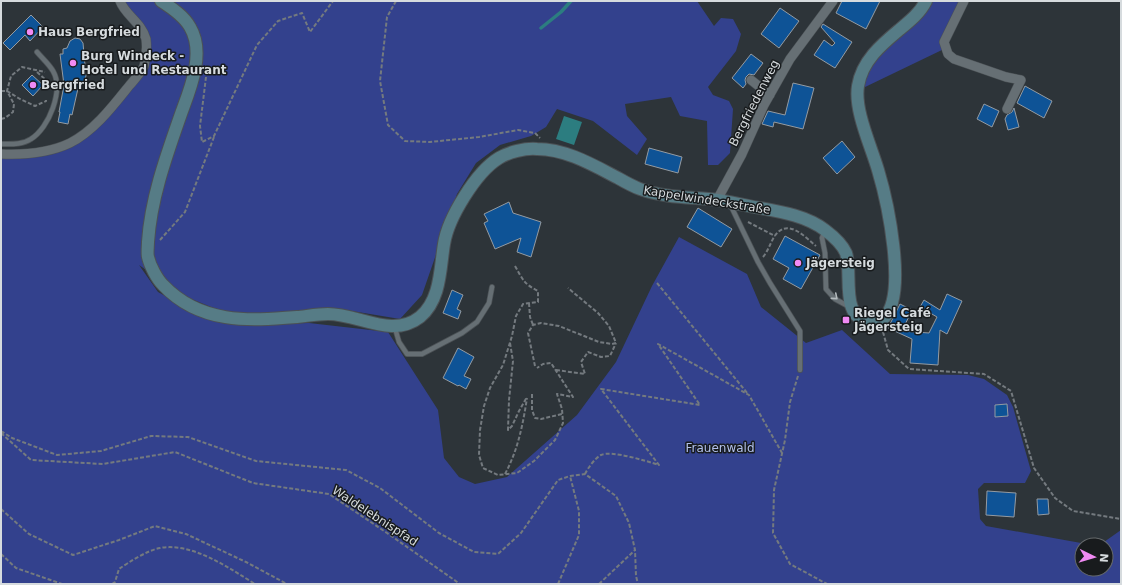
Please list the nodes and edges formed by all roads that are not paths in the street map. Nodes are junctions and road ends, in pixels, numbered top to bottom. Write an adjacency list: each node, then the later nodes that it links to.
1 (120, 1): 11 (street)
2 (161, 1): 17 (street)
3 (833, 1): 8 (street, Bergfriedenweg)
4 (926, 1): 16 (street)
5 (964, 1): 9 (street)
6 (37, 52): 10 (lane)
7 (751, 80): 8 (street)
8 (770, 95): 12 (street, Bergfriedenweg)
9 (1007, 109)
10 (1, 144)
11 (1, 154)
12 (717, 200): 13 (street, Kappelwindeckstraße); 17 (street, Kappelwindeckstraße)
13 (730, 202): 14 (street, Kappelwindeckstraße); 18 (lane)
14 (825, 230): 16 (street, Kappelwindeckstraße); 16 (lane, one-way to 16)
15 (492, 287): 17 (lane)
16 (852, 308)
17 (395, 328)
18 (800, 370)

